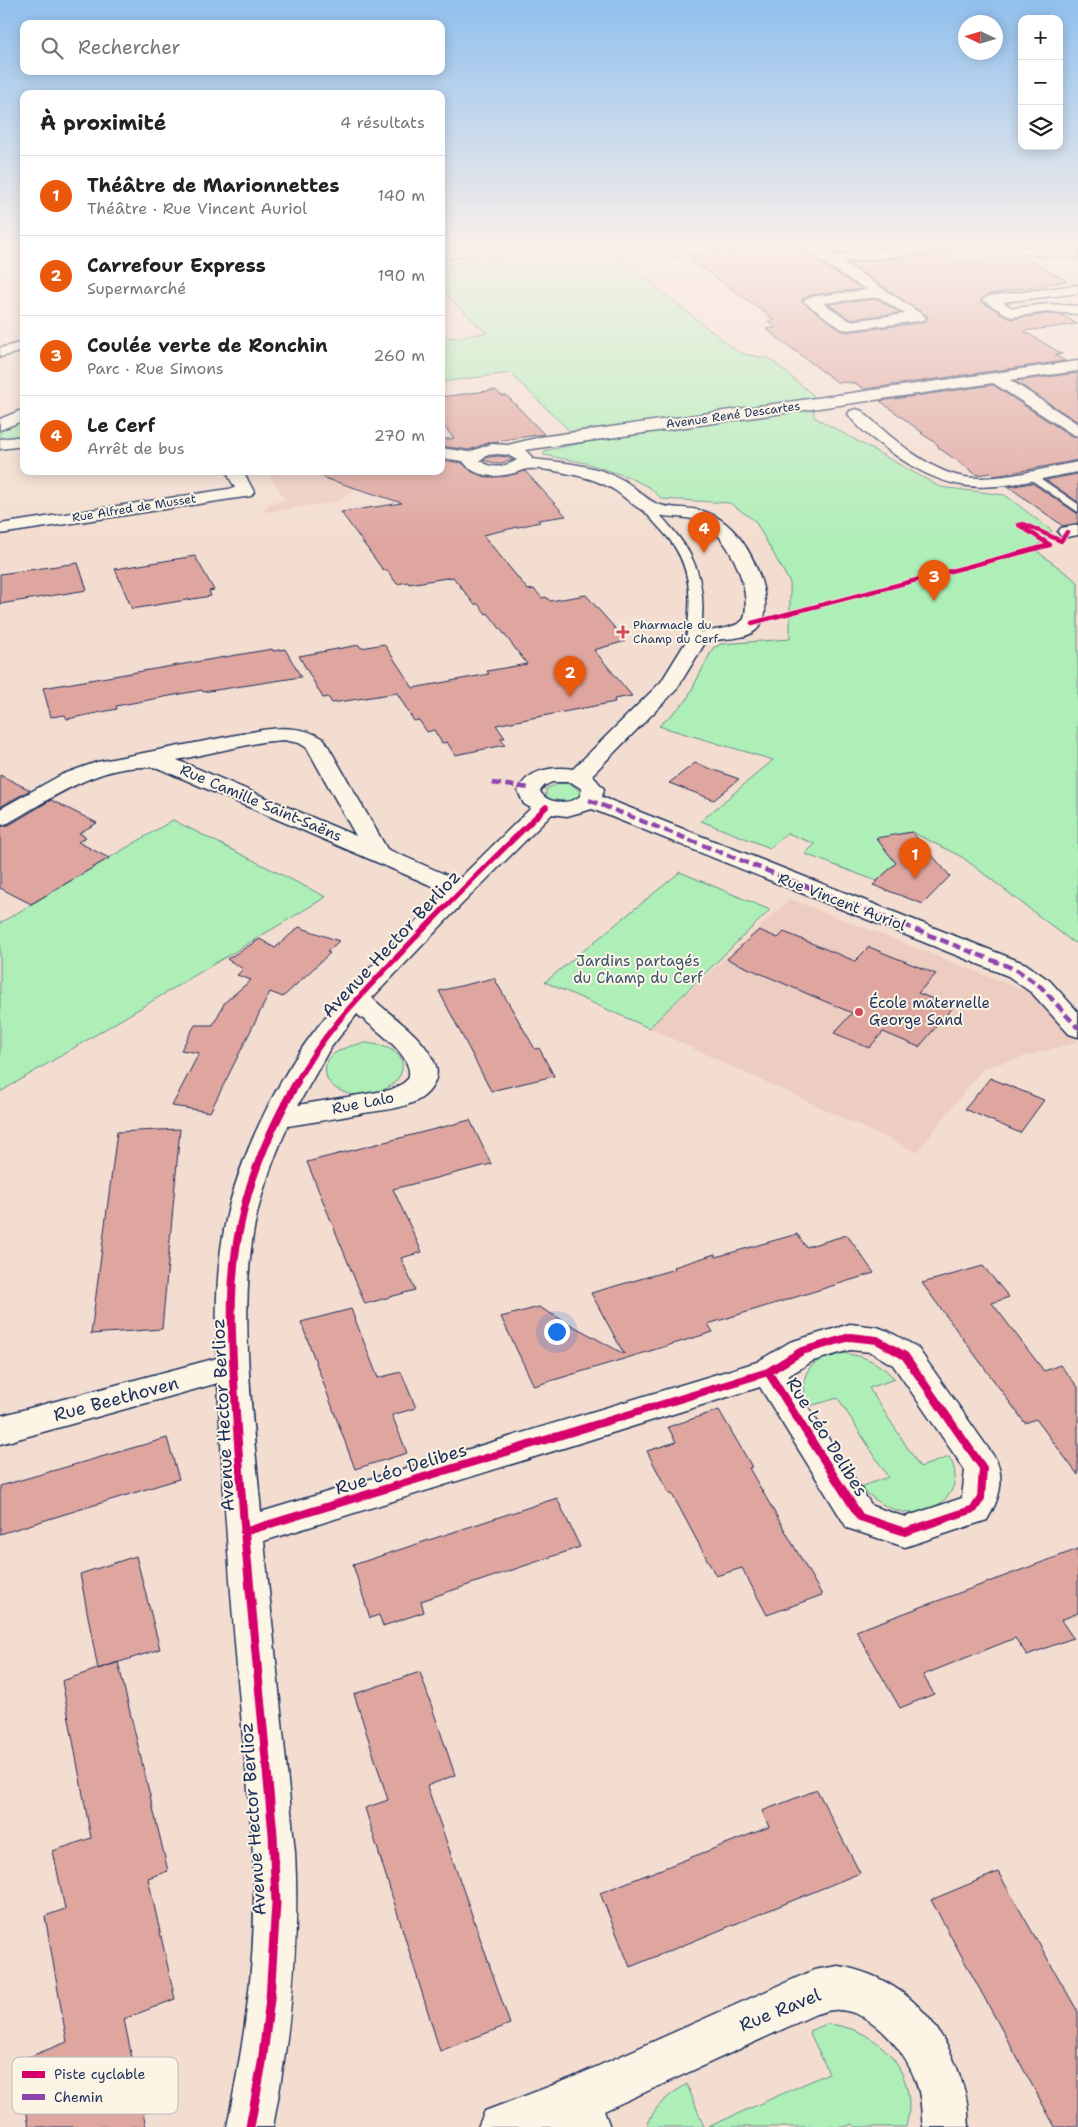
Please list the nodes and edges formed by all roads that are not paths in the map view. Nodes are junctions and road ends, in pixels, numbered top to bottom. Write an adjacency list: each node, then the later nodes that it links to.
1 (20, 347): 2 (street)
2 (0, 352)
3 (1078, 366): 4 (street, Avenue René Descartes)
4 (996, 378): 8 (street); 11 (street, Avenue René Descartes)
5 (856, 414): 17 (street)
6 (20, 416): 7 (street)
7 (0, 425)
8 (1078, 431)
9 (20, 442): 10 (street)
10 (0, 444)
11 (507, 450): 13 (street, Avenue René Descartes); 14 (street)
12 (445, 454): 13 (street)
13 (472, 457): 14 (street)
14 (523, 463): 18 (street)
15 (1078, 467): 17 (street)
16 (236, 475): 20 (street, Rue Alfred de Musset)
17 (1031, 475): 19 (lane)
18 (645, 505): 21 (lane); 21 (street)
19 (1078, 509)
20 (0, 528)
21 (691, 647): 23 (street)
22 (144, 760): 26 (street, Rue Camille Saint-Saëns); 27 (street, Rue Camille Saint-Saëns); 27 (street, Rue Camille Saint-Saëns)
23 (578, 777): 24 (street); 25 (street)
24 (589, 800): 25 (street); 30 (street, Rue Vincent Auriol)
25 (546, 807): 28 (street, Avenue Hector Berlioz)
26 (0, 818)
27 (377, 852): 28 (street, Rue Camille Saint-Saëns)
28 (462, 890): 29 (street, Avenue Hector Berlioz)
29 (357, 999): 31 (street, Avenue Hector Berlioz); 31 (street, Rue Lalo)
30 (1078, 1028)
31 (278, 1118): 32 (street, Avenue Hector Berlioz)
32 (233, 1366): 34 (street, Rue Beethoven); 35 (street, Avenue Hector Berlioz)
33 (768, 1372): 33 (street, Rue Léo Delibes); 35 (street, Rue Léo Delibes)
34 (0, 1430)
35 (244, 1532): 37 (street, Avenue Hector Berlioz)
36 (581, 2113): 38 (street, Rue Ravel); 39 (street, Rue Ravel)
37 (250, 2127)
38 (501, 2127)
39 (946, 2127)

